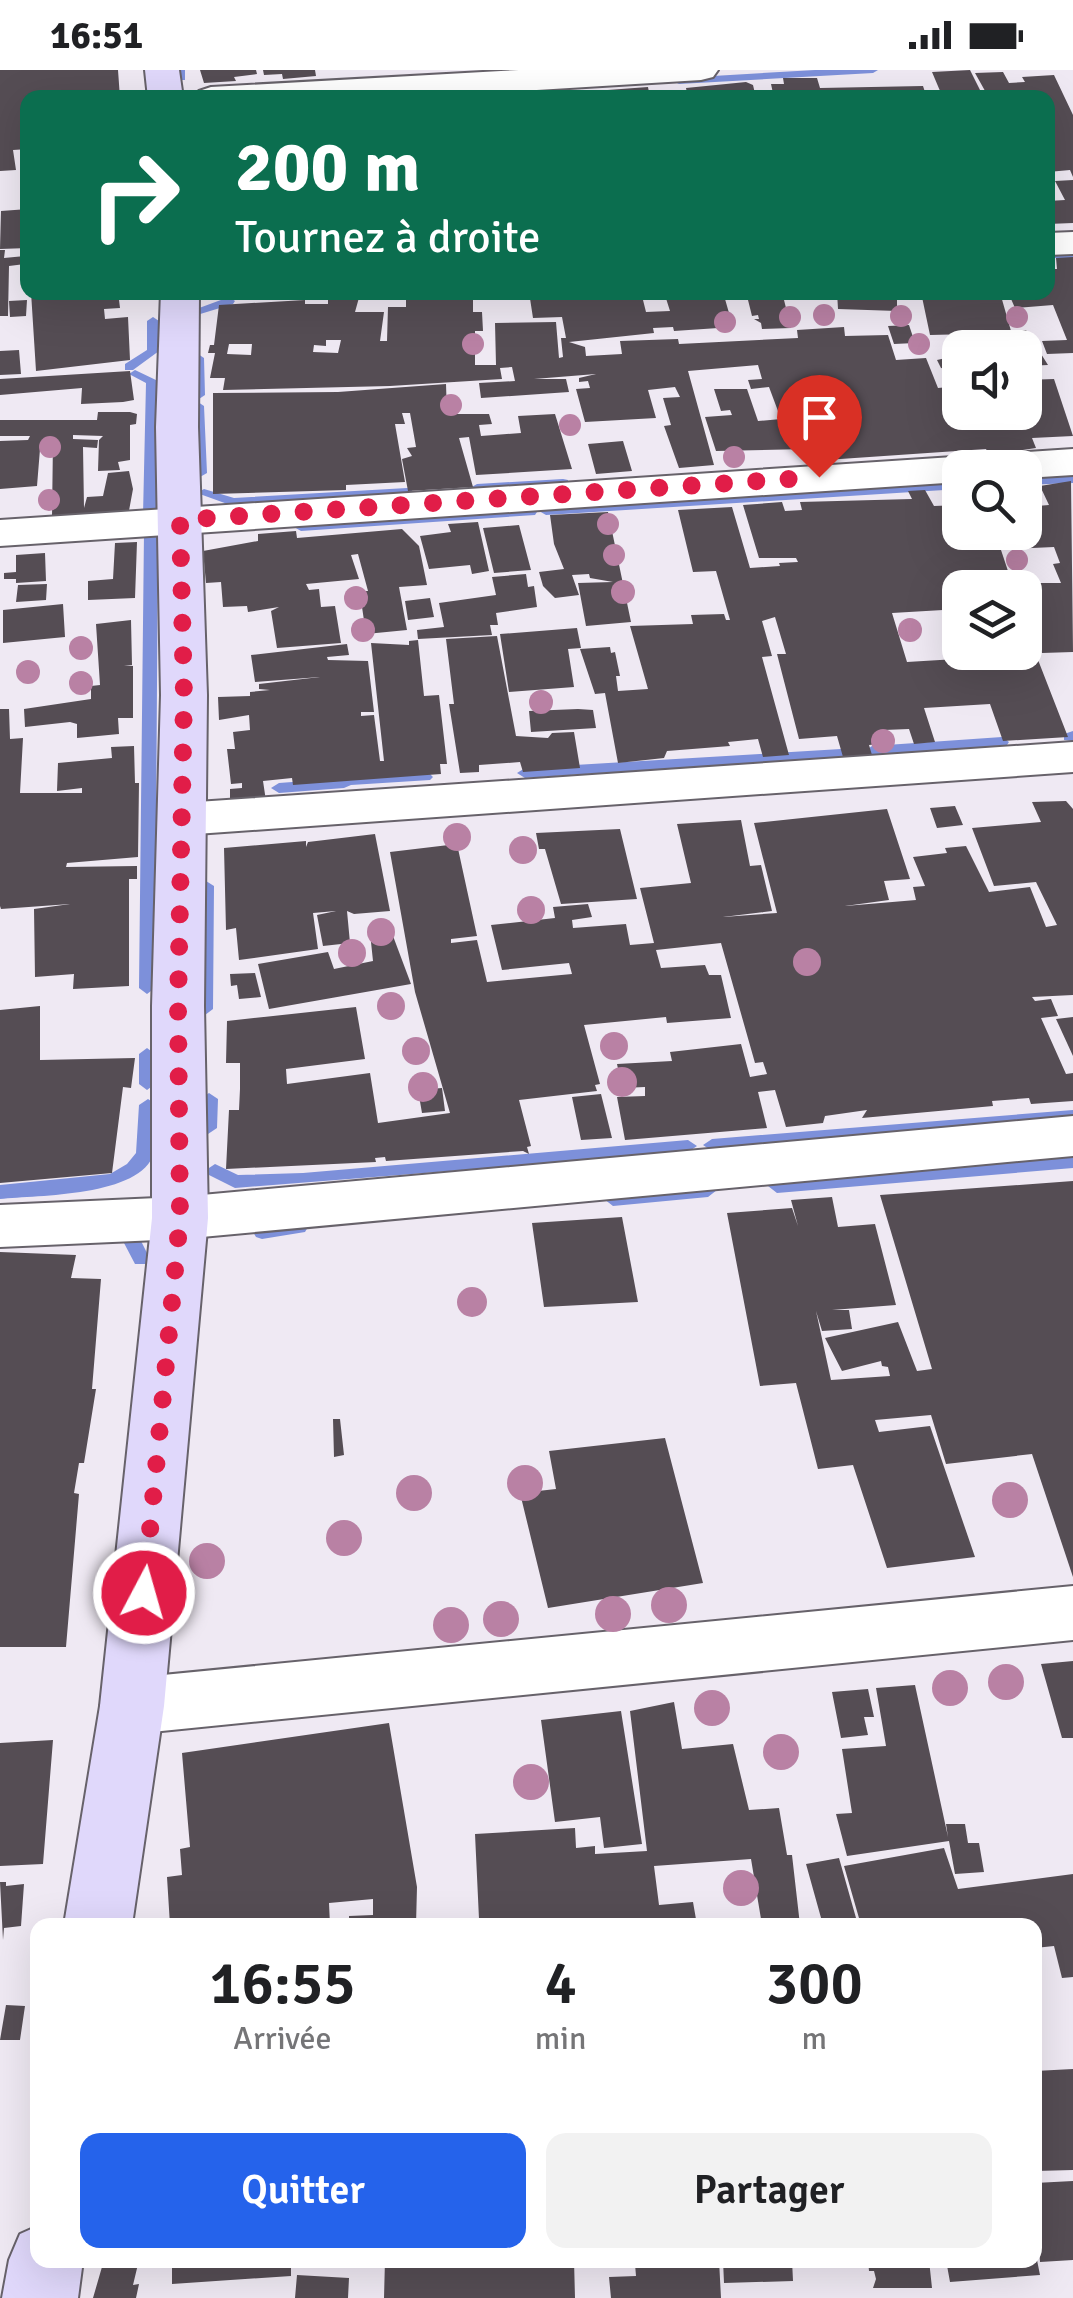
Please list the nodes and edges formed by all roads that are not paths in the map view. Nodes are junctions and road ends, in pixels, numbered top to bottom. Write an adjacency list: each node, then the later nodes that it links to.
1 (701, 70): 2 (street)
2 (351, 90)
3 (188, 300): 7 (main road)
4 (1073, 462): 5 (street)
5 (1042, 464)
6 (942, 469): 7 (street)
7 (180, 520): 8 (street); 10 (main road)
8 (0, 533)
9 (1073, 757): 10 (street)
10 (182, 819): 12 (main road)
11 (1073, 1136): 12 (street)
12 (180, 1218): 13 (street); 15 (main road)
13 (0, 1226)
14 (1073, 1613): 15 (street)
15 (132, 1706): 16 (main road)
16 (99, 1918)
17 (45, 2268): 18 (main road)
18 (40, 2298)

